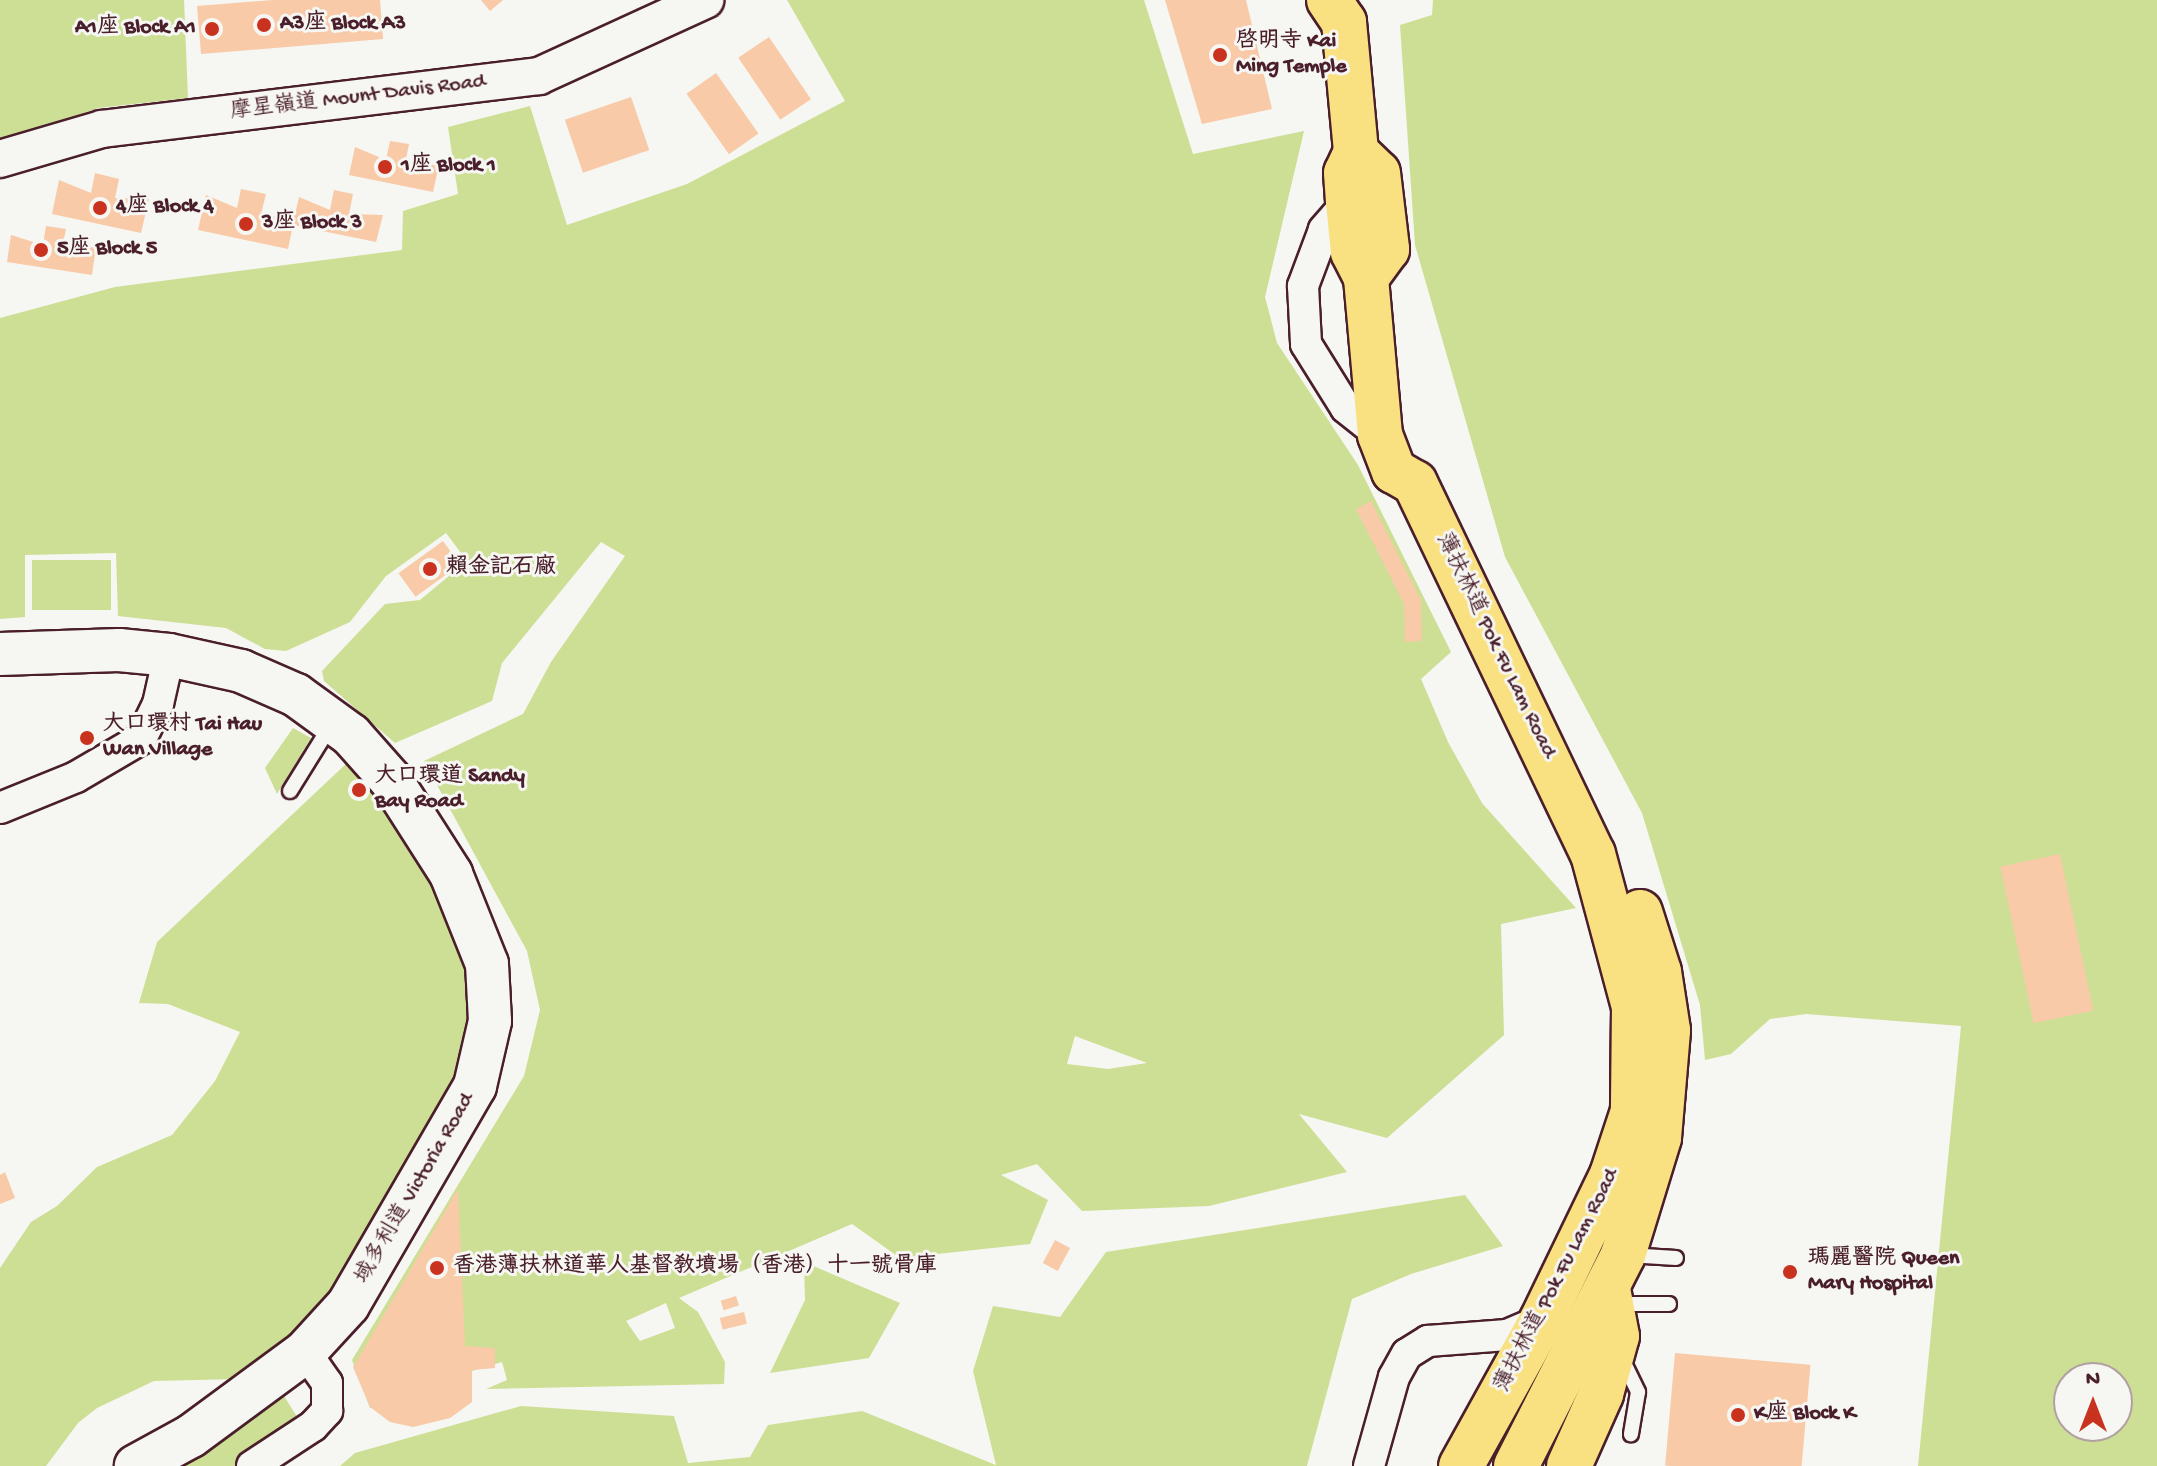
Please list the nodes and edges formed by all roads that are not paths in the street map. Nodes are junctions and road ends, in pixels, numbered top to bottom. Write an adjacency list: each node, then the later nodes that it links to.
1 (705, 0): 4 (street, 摩星嶺道 Mount Davis Road)
2 (1343, 7): 3 (main road, 薄扶林道 Pok Fu Lam Road)
3 (1356, 152): 5 (main road, 薄扶林道 Pok Fu Lam Road); 6 (main road)
4 (0, 159)
5 (1348, 202): 6 (main road, 薄扶林道 Pok Fu Lam Road); 8 (street)
6 (1366, 278): 7 (main road, 薄扶林道 Pok Fu Lam Road)
7 (1380, 387): 8 (main road, 薄扶林道 Pok Fu Lam Road); 9 (main road, 薄扶林道 Pok Fu Lam Road)
8 (1380, 435): 9 (main road, 薄扶林道 Pok Fu Lam Road)
9 (1415, 483): 15 (main road, 薄扶林道 Pok Fu Lam Road)
10 (0, 654): 11 (main road, 域多利道 Victoria Road)
11 (169, 655): 12 (main road, 域多利道 Victoria Road); 14 (street)
12 (334, 721): 13 (lane); 20 (main road, 域多利道 Victoria Road)
13 (290, 791)
14 (0, 808)
15 (1648, 1114): 18 (main road, 薄扶林道 Pok Fu Lam Road); 18 (main road, 薄扶林道 Pok Fu Lam Road)
16 (1676, 1258): 18 (lane)
17 (1669, 1304): 18 (lane)
18 (1589, 1323): 19 (street); 21 (main road, 薄扶林道 Pok Fu Lam Road); 22 (lane); 27 (main road, 薄扶林道 Pok Fu Lam Road); 28 (main road)
19 (1451, 1338): 21 (street); 25 (street)
20 (305, 1352): 23 (main road, 域多利道 Victoria Road); 24 (street)
21 (1493, 1409): 26 (main road, 薄扶林道 Pok Fu Lam Road)
22 (1631, 1434)
23 (136, 1466)
24 (252, 1466)
25 (1369, 1466)
26 (1461, 1466)
27 (1516, 1466)
28 (1569, 1466)

